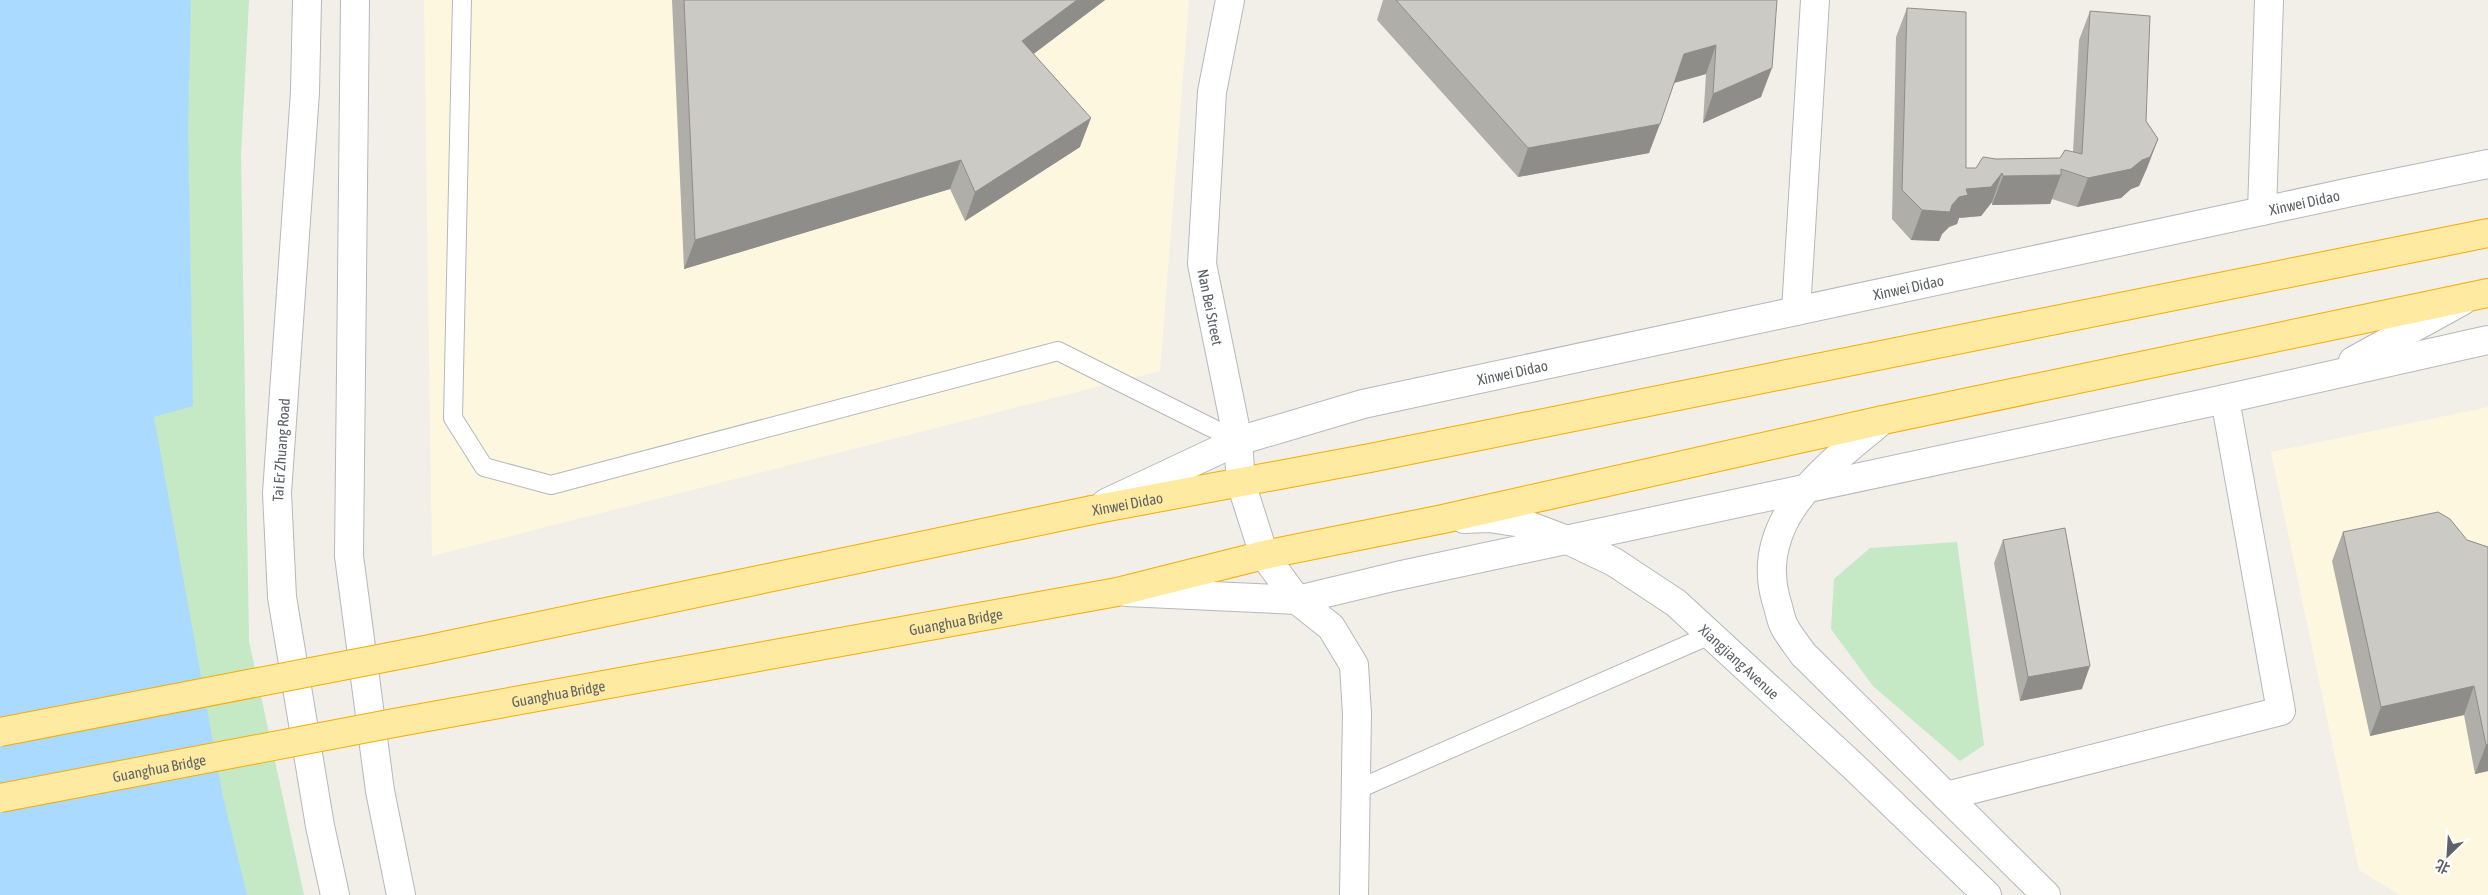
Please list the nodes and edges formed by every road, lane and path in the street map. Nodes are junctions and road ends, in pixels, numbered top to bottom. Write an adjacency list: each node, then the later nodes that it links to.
1 (307, 0): 30 (street, Tai Er Zhuang Road)
2 (355, 0): 31 (street)
3 (462, 0): 16 (lane)
4 (1230, 0): 16 (street, Nan Bei Street)
5 (1815, 0): 11 (street)
6 (2269, 0): 8 (street)
7 (2488, 164): 8 (street, Xinwei Didao)
8 (2262, 211): 11 (street, Xinwei Didao)
9 (2488, 233): 17 (highway, Xinwei Didao)
10 (2479, 295): 13 (street); 15 (highway)
11 (1796, 311): 16 (street, Xinwei Didao)
12 (2488, 340): 13 (street)
13 (2325, 376): 14 (street)
14 (2225, 399): 18 (street); 28 (street)
15 (1883, 420): 18 (street); 20 (highway)
16 (1238, 441): 17 (street, Nan Bei Street); 19 (street, Xinwei Didao)
17 (1242, 483): 19 (highway, Xinwei Didao); 22 (street, Nan Bei Street)
18 (1806, 487): 21 (street); 28 (street)
19 (1092, 510): 26 (highway, bridge)
20 (1443, 519): 21 (street, Xiangjiang Avenue); 22 (highway)
21 (1570, 540): 24 (street); 25 (street, Xiangjiang Avenue)
22 (1264, 555): 23 (highway); 24 (street, Nan Bei Street)
23 (1117, 592): 24 (street); 29 (highway, Guanghua Bridge, bridge)
24 (1297, 600): 27 (street, Nan Bei Street)
25 (1710, 634): 27 (lane); 33 (street, Xiangjiang Avenue)
26 (0, 732)
27 (1356, 790): 32 (street, Nan Bei Street)
28 (1946, 796): 34 (street)
29 (0, 798)
30 (335, 895)
31 (401, 895)
32 (1354, 895)
33 (1987, 895)
34 (2046, 895)

